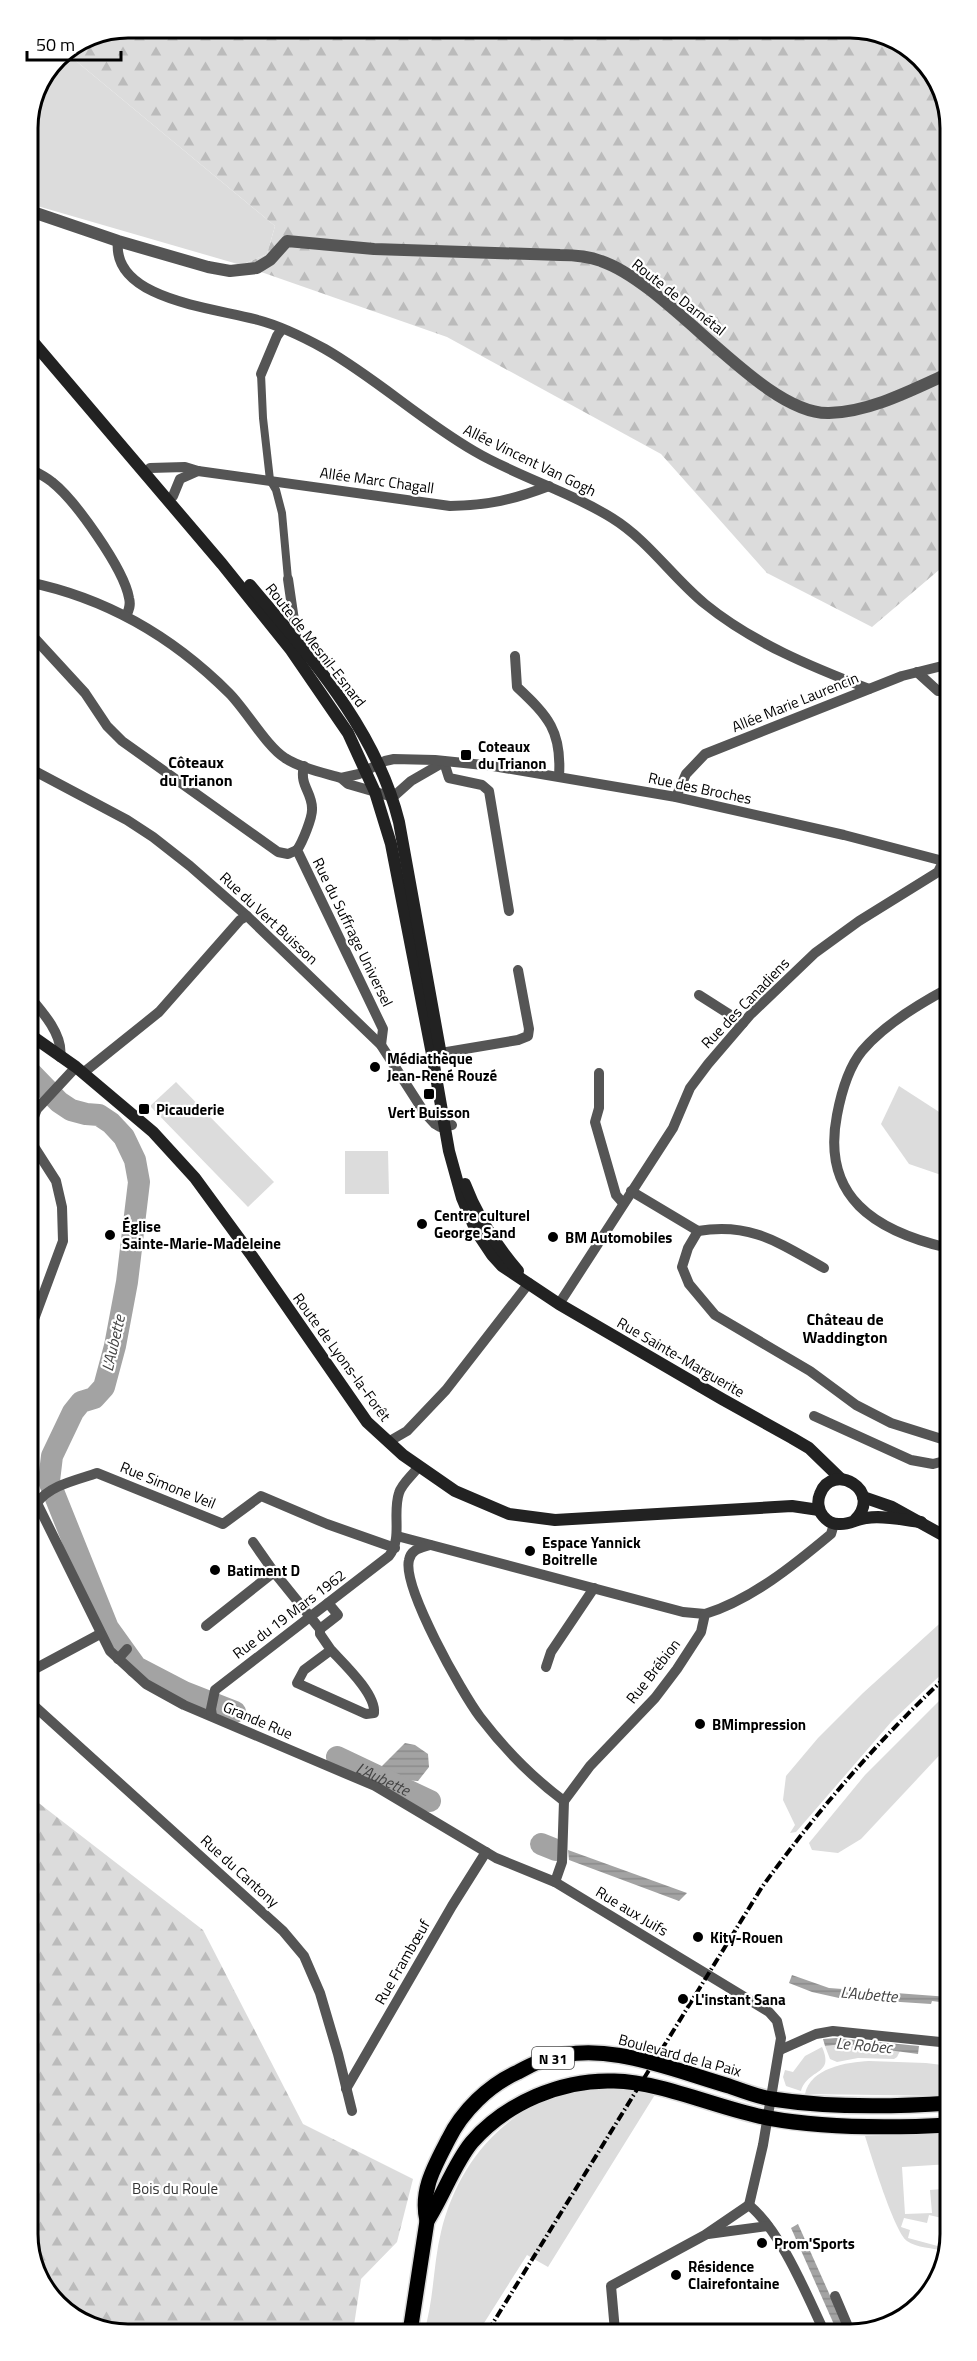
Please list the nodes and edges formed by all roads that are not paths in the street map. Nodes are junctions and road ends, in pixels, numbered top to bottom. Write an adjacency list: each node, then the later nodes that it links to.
1 (38, 214): 2 (street)
2 (118, 241): 3 (street, Allée Vincent Van Gogh); 7 (street, Route de Darnétal)
3 (282, 329): 6 (street); 12 (street, Allée Vincent Van Gogh)
4 (38, 337): 8 (main road, Route de Mesnil-Esnard)
5 (38, 348): 27 (main road, Route de Mesnil-Esnard)
6 (261, 374): 11 (street)
7 (940, 377)
8 (150, 468): 9 (street, Allée Marc Chagall); 13 (main road, Route de Mesnil-Esnard)
9 (198, 471): 11 (street, Allée Marc Chagall); 13 (street)
10 (38, 473): 16 (street)
11 (270, 480): 12 (street, Allée Marc Chagall); 14 (street)
12 (549, 486): 22 (street, Allée Vincent Van Gogh)
13 (173, 496): 17 (main road, Route de Mesnil-Esnard)
14 (288, 579): 17 (street)
15 (38, 585): 16 (street)
16 (126, 616): 26 (street)
17 (297, 641): 25 (main road, Route de Mesnil-Esnard)
18 (38, 642): 34 (street)
19 (515, 656): 29 (street)
20 (940, 666): 21 (street, Allée Marie Laurencin)
21 (917, 672): 22 (street, Allée Marie Laurencin); 23 (street)
22 (869, 688): 33 (street, Allée Marie Laurencin)
23 (940, 691)
24 (444, 762): 25 (street, Rue des Broches); 29 (street, Rue des Broches); 32 (street); 37 (street)
25 (380, 764): 27 (street); 32 (main road, Route de Mesnil-Esnard)
26 (304, 766): 30 (street); 34 (street, Rue du Suffrage Universel)
27 (366, 772): 30 (street); 31 (main road, Route de Mesnil-Esnard)
28 (38, 773): 38 (street, Rue du Vert Buisson)
29 (559, 776): 33 (street, Rue des Broches)
30 (341, 778): 31 (street)
31 (375, 792): 32 (street); 46 (main road, Route de Mesnil-Esnard)
32 (393, 797): 46 (main road, Route de Mesnil-Esnard)
33 (676, 797): 35 (street, Rue des Broches)
34 (297, 850): 45 (street, Rue du Suffrage Universel)
35 (940, 858)
36 (940, 869): 43 (street, Rue des Canadiens)
37 (509, 911)
38 (247, 916): 45 (street, Rue du Vert Buisson); 48 (street)
39 (518, 970): 46 (street)
40 (940, 994): 56 (street)
41 (699, 995): 43 (street)
42 (38, 1007): 47 (street)
43 (742, 1023): 53 (street, Rue des Canadiens)
44 (38, 1041): 47 (main road, Route de Lyons-la-Forêt)
45 (381, 1045): 51 (street, Rue du Vert Buisson)
46 (436, 1054): 51 (main road, Route de Mesnil-Esnard)
47 (60, 1057): 48 (main road, Route de Lyons-la-Forêt)
48 (79, 1070): 50 (street); 63 (main road, Route de Lyons-la-Forêt)
49 (599, 1073): 54 (street)
50 (38, 1107)
51 (449, 1124): 58 (main road, Rue Sainte-Marguerite)
52 (38, 1153): 60 (street)
53 (631, 1191): 54 (street, Rue des Canadiens); 55 (street)
54 (623, 1203): 59 (street, Rue des Canadiens)
55 (698, 1231): 57 (street); 62 (street)
56 (940, 1246)
57 (824, 1268)
58 (529, 1283): 59 (main road, Rue Sainte-Marguerite); 63 (street)
59 (560, 1304): 64 (main road, Rue Sainte-Marguerite)
60 (38, 1308)
61 (814, 1416): 65 (street)
62 (940, 1438)
63 (388, 1442): 66 (main road, Route de Lyons-la-Forêt)
64 (818, 1457): 67 (main road, Rue Sainte-Marguerite); 68 (main road)
65 (940, 1462)
66 (419, 1466): 73 (main road, Route de Lyons-la-Forêt); 79 (street)
67 (841, 1479): 68 (main road); 71 (main road)
68 (828, 1483): 70 (main road)
69 (38, 1495): 82 (street, Rue Simone Veil)
70 (819, 1495): 73 (main road, Route de Lyons-la-Forêt); 74 (main road)
71 (863, 1497): 75 (main road); 76 (main road)
72 (38, 1502): 90 (street, Grande Rue)
73 (792, 1506): 74 (main road, Route de Lyons-la-Forêt)
74 (819, 1510): 77 (main road)
75 (855, 1520): 76 (main road); 77 (main road)
76 (921, 1522): 78 (main road)
77 (834, 1524): 86 (street)
78 (940, 1533)
79 (397, 1536): 81 (street); 82 (street)
80 (253, 1542): 83 (street)
81 (430, 1545): 84 (street); 98 (street)
82 (395, 1548): 85 (street, Rue du 19 Mars 1962)
83 (274, 1572): 87 (street); 88 (street)
84 (594, 1588): 86 (street); 95 (street)
85 (328, 1603): 87 (street, Rue du 19 Mars 1962); 89 (street)
86 (705, 1614): 98 (street, Rue Brébion)
87 (309, 1616): 89 (street); 97 (street, Rue du 19 Mars 1962)
88 (206, 1626)
89 (320, 1629): 92 (street)
90 (100, 1634): 93 (street, Grande Rue); 94 (street)
91 (127, 1649): 93 (street)
92 (332, 1650): 92 (street)
93 (118, 1659): 97 (street, Grande Rue)
94 (38, 1667)
95 (546, 1667)
96 (38, 1708): 103 (street, Rue du Cantony)
97 (212, 1713): 99 (street, Grande Rue)
98 (564, 1801): 100 (street)
99 (486, 1852): 100 (street, Rue aux Juifs); 103 (street, Rue Frambœuf)
100 (555, 1882): 102 (street, Rue aux Juifs)
101 (940, 2042): 102 (street)
102 (780, 2050): 104 (street, Rue aux Juifs)
103 (346, 2089): 106 (street, Rue du Cantony)
104 (770, 2099): 105 (main road, Boulevard de la Paix / N 31); 107 (street, Rue aux Juifs); 110 (main road, Boulevard de la Paix / N 31)
105 (940, 2103)
106 (352, 2111)
107 (768, 2118): 108 (main road, Boulevard de la Paix / N 31); 109 (street, Rue aux Juifs); 110 (main road, Boulevard de la Paix / N 31)
108 (940, 2125)
109 (749, 2205): 111 (street); 112 (street)
110 (427, 2221): 114 (main road, Boulevard de la Paix / N 31)
111 (768, 2226): 112 (street); 116 (street)
112 (705, 2235): 115 (street)
113 (835, 2296): 117 (street)
114 (411, 2323)
115 (614, 2324)
116 (821, 2324)
117 (847, 2324)

